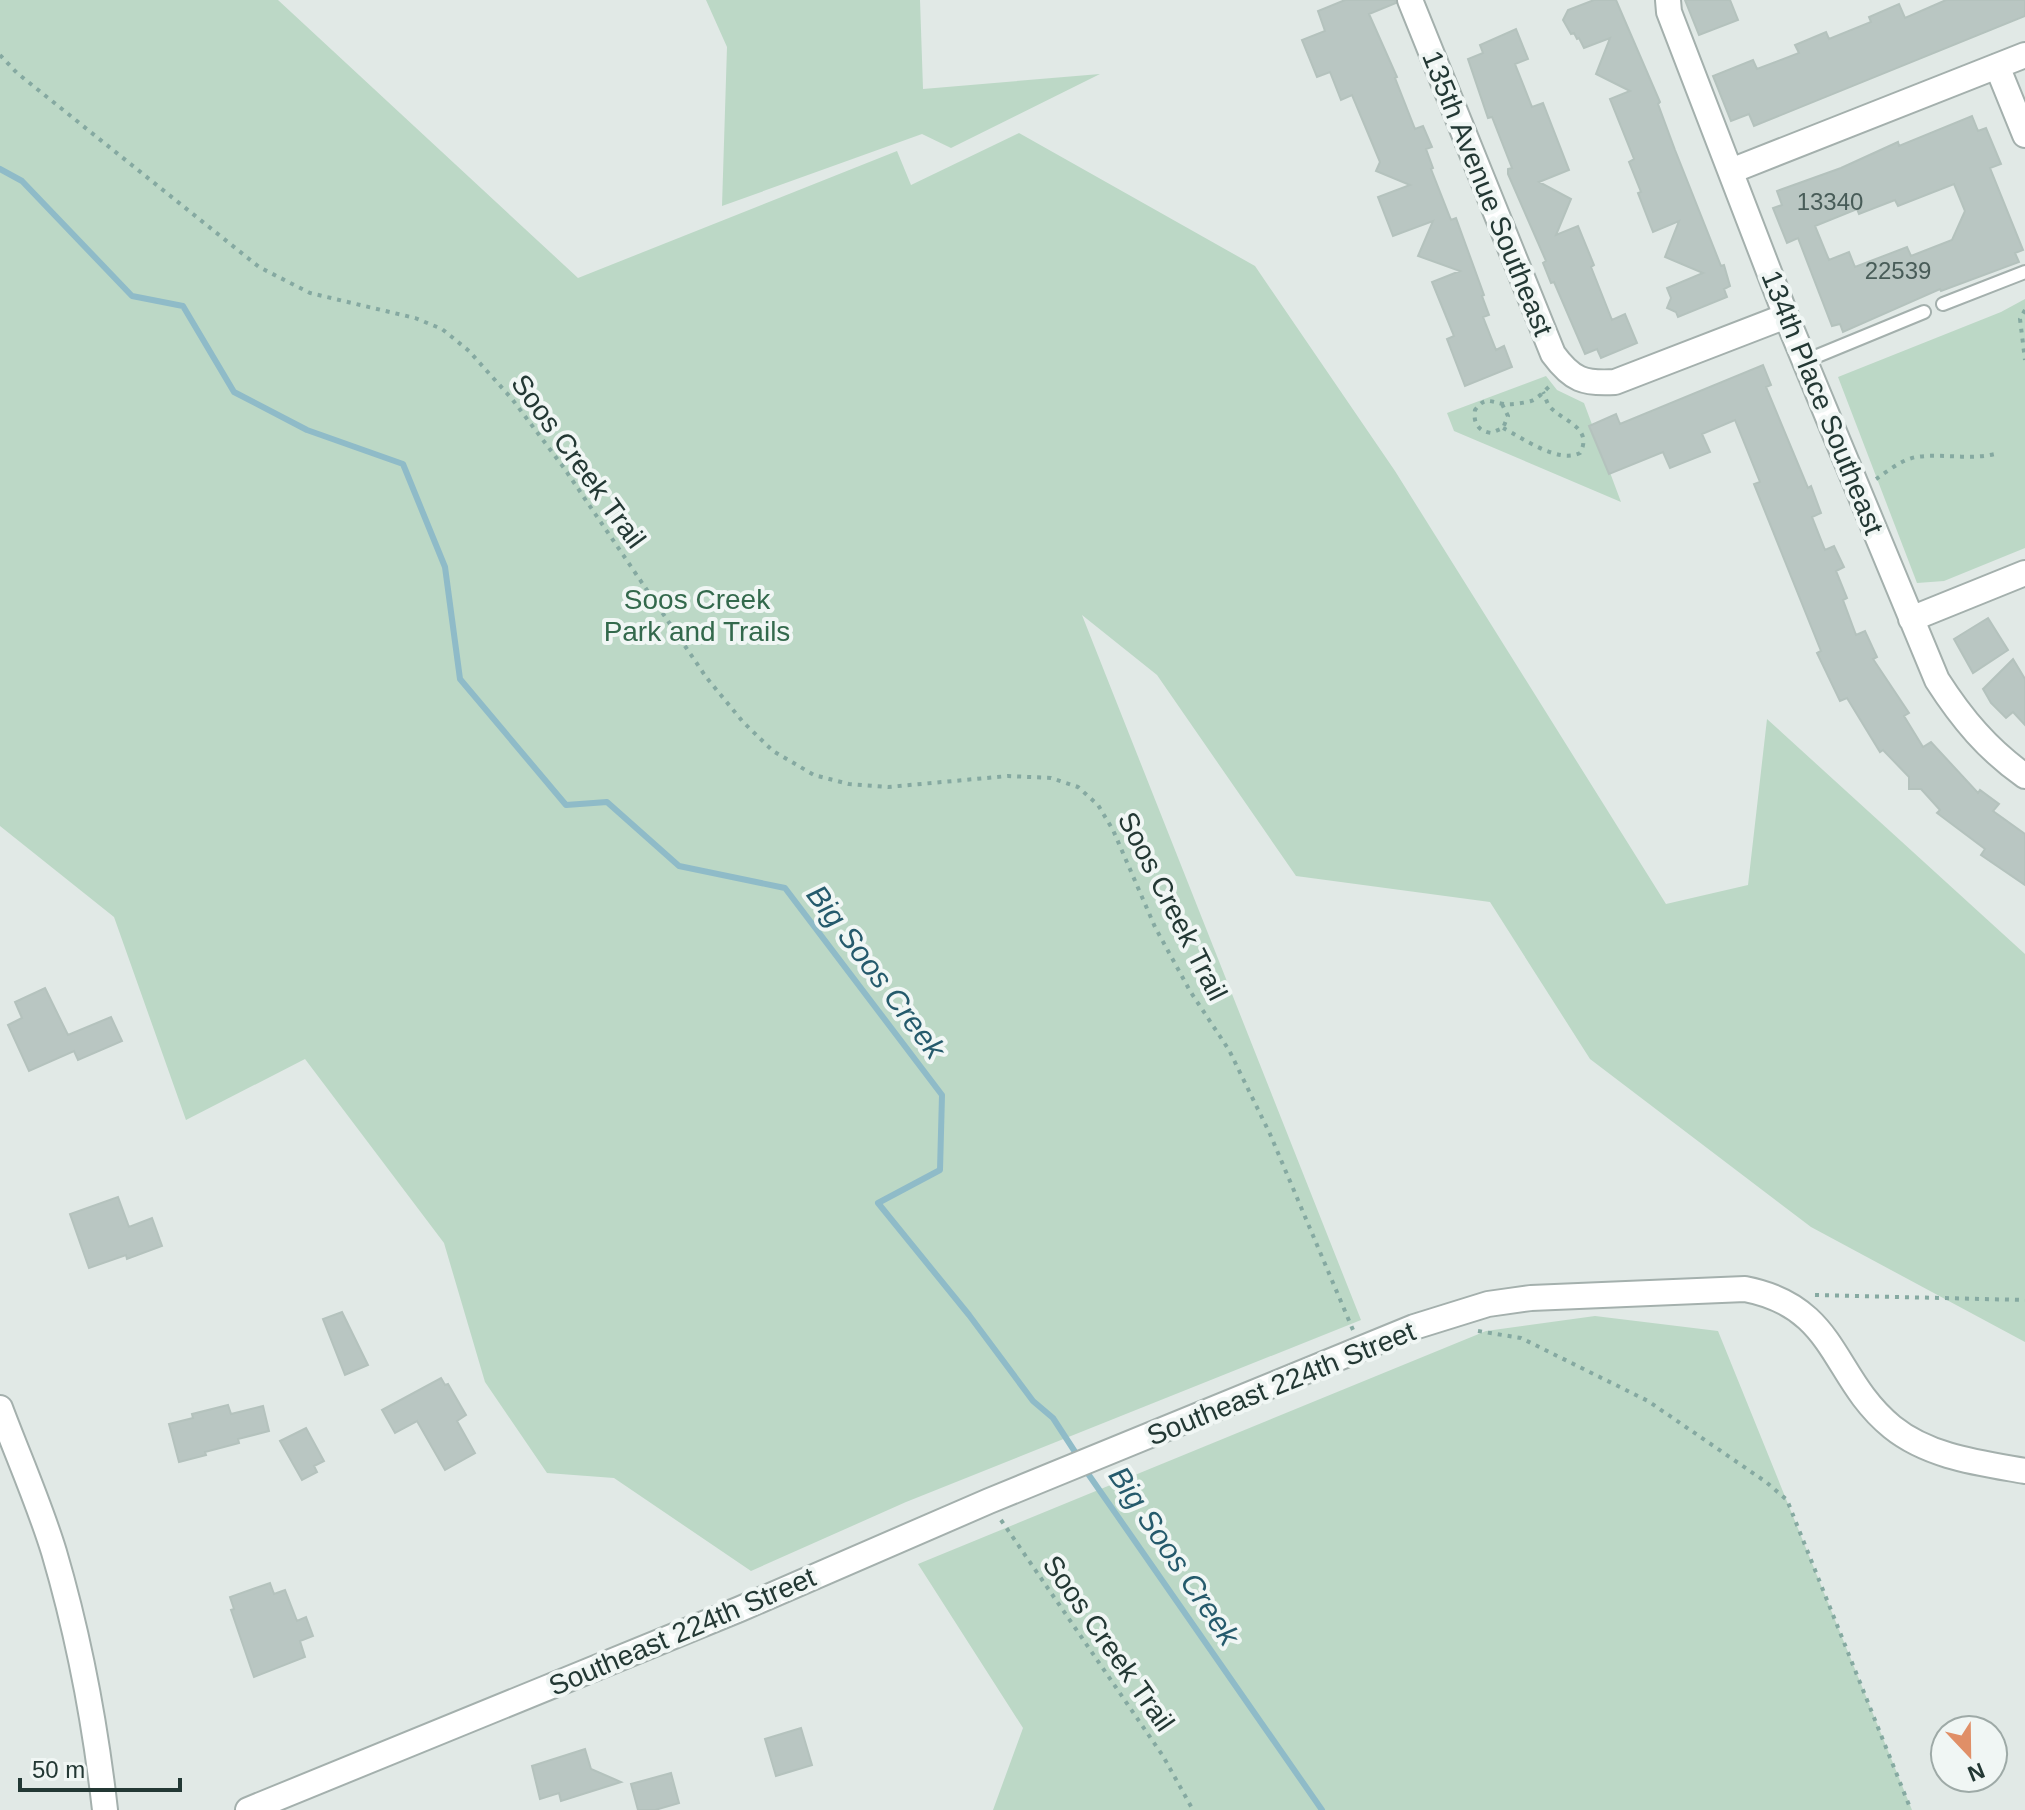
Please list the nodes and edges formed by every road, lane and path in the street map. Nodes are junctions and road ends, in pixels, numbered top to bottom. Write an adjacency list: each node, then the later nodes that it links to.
1 (1410, 0): 15 (street, 135th Avenue Southeast)
2 (1668, 0): 7 (street, 134th Place Southeast)
3 (0, 55): 27 (path, Soos Creek Trail)
4 (2025, 55): 5 (street)
5 (1997, 66): 6 (street); 7 (street)
6 (2025, 135)
7 (1731, 171): 12 (street, 134th Place Southeast)
8 (2025, 272): 9 (lane)
9 (1943, 304)
10 (2025, 310): 13 (path)
11 (1924, 312): 14 (lane)
12 (1786, 316): 14 (street, 134th Place Southeast); 15 (street)
13 (2025, 360)
14 (1805, 361): 20 (street, 134th Place Southeast)
15 (1572, 375): 16 (path)
16 (1543, 392): 17 (path); 18 (path)
17 (1502, 404): 18 (path); 18 (path)
18 (1503, 428)
19 (1999, 453): 20 (path)
20 (1859, 493): 22 (street, 134th Place Southeast)
21 (2025, 573): 22 (street)
22 (1911, 619): 23 (street, 134th Place Southeast)
23 (2025, 776)
24 (1772, 1294): 25 (path); 27 (street, Southeast 224th Street); 29 (street, Southeast 224th Street)
25 (2025, 1300)
26 (1467, 1330): 34 (path)
27 (1361, 1347): 30 (street, Southeast 224th Street)
28 (0, 1408): 31 (street)
29 (2025, 1471)
30 (989, 1501): 32 (street, Southeast 224th Street); 33 (path, Soos Creek Trail)
31 (105, 1810)
32 (248, 1810)
33 (1193, 1810)
34 (1911, 1810)

